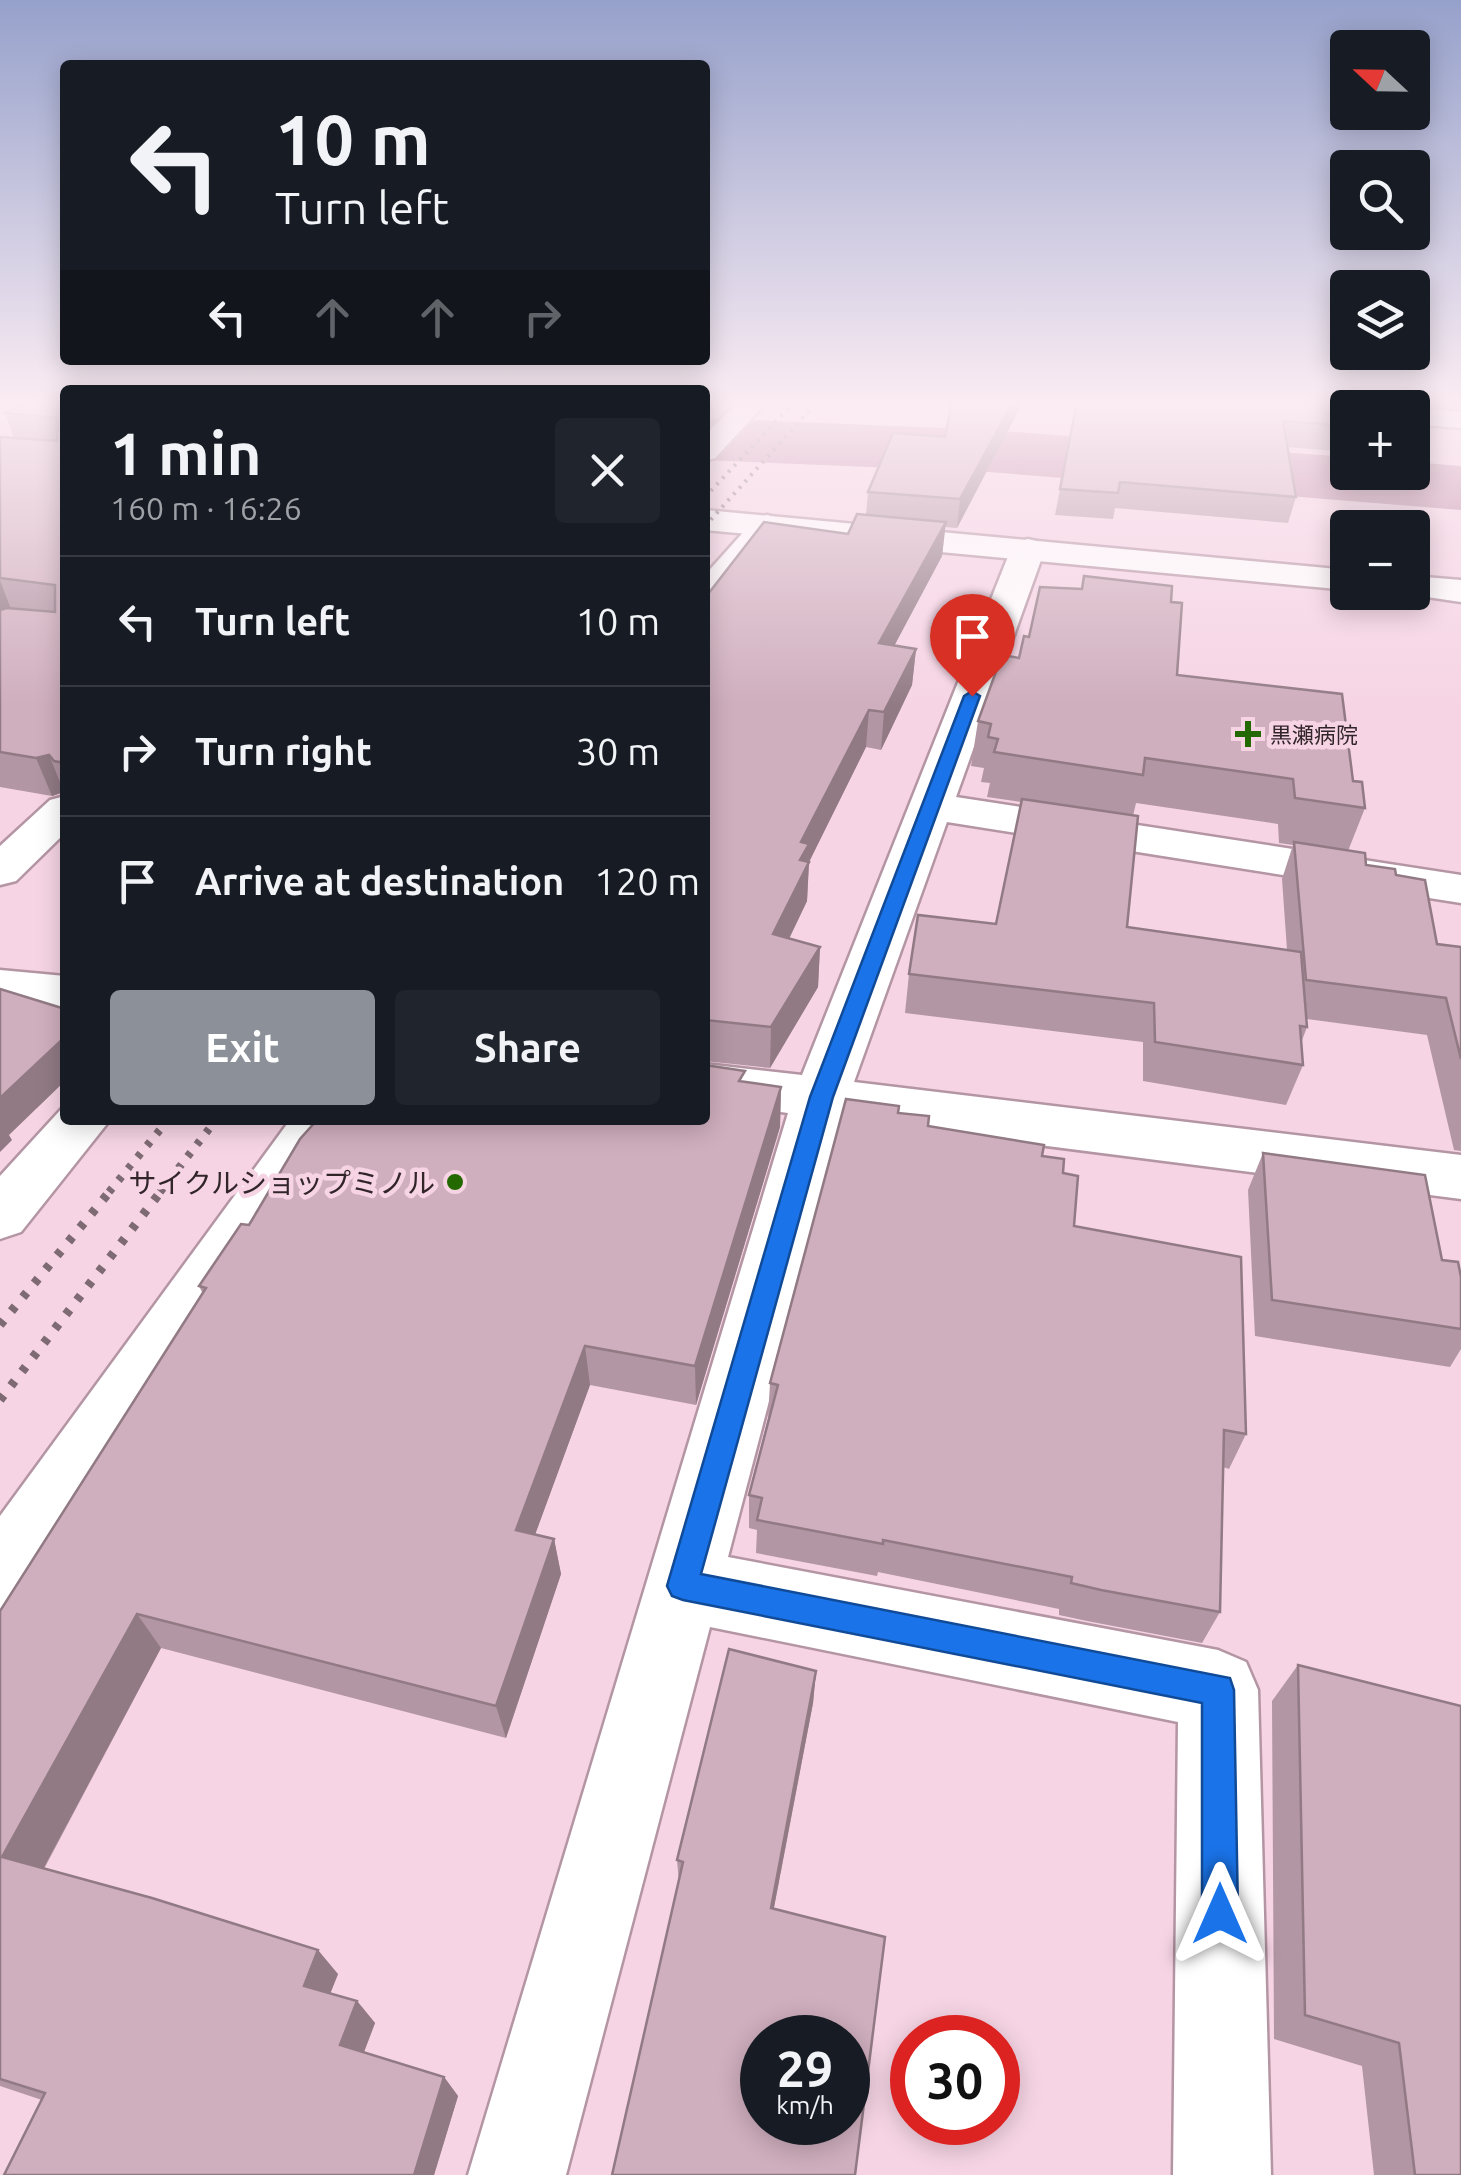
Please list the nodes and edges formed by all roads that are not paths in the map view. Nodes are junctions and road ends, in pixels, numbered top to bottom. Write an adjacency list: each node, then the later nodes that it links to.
1 (710, 520): 2 (street)
2 (767, 526): 3 (street); 6 (street)
3 (1028, 550): 4 (street); 8 (street)
4 (1330, 578)
5 (1430, 587): 7 (street)
6 (710, 590)
7 (1461, 590)
8 (930, 806): 11 (street); 15 (street)
9 (60, 814): 10 (street)
10 (0, 871)
11 (1461, 889)
12 (0, 986): 13 (street)
13 (60, 992)
14 (710, 1083): 15 (street)
15 (821, 1097): 18 (street); 21 (street)
16 (78, 1125): 19 (street)
17 (316, 1125): 20 (street)
18 (1461, 1177)
19 (0, 1216)
20 (0, 1577)
21 (683, 1586): 22 (street); 23 (street)
22 (517, 2175)
23 (1222, 2175)

